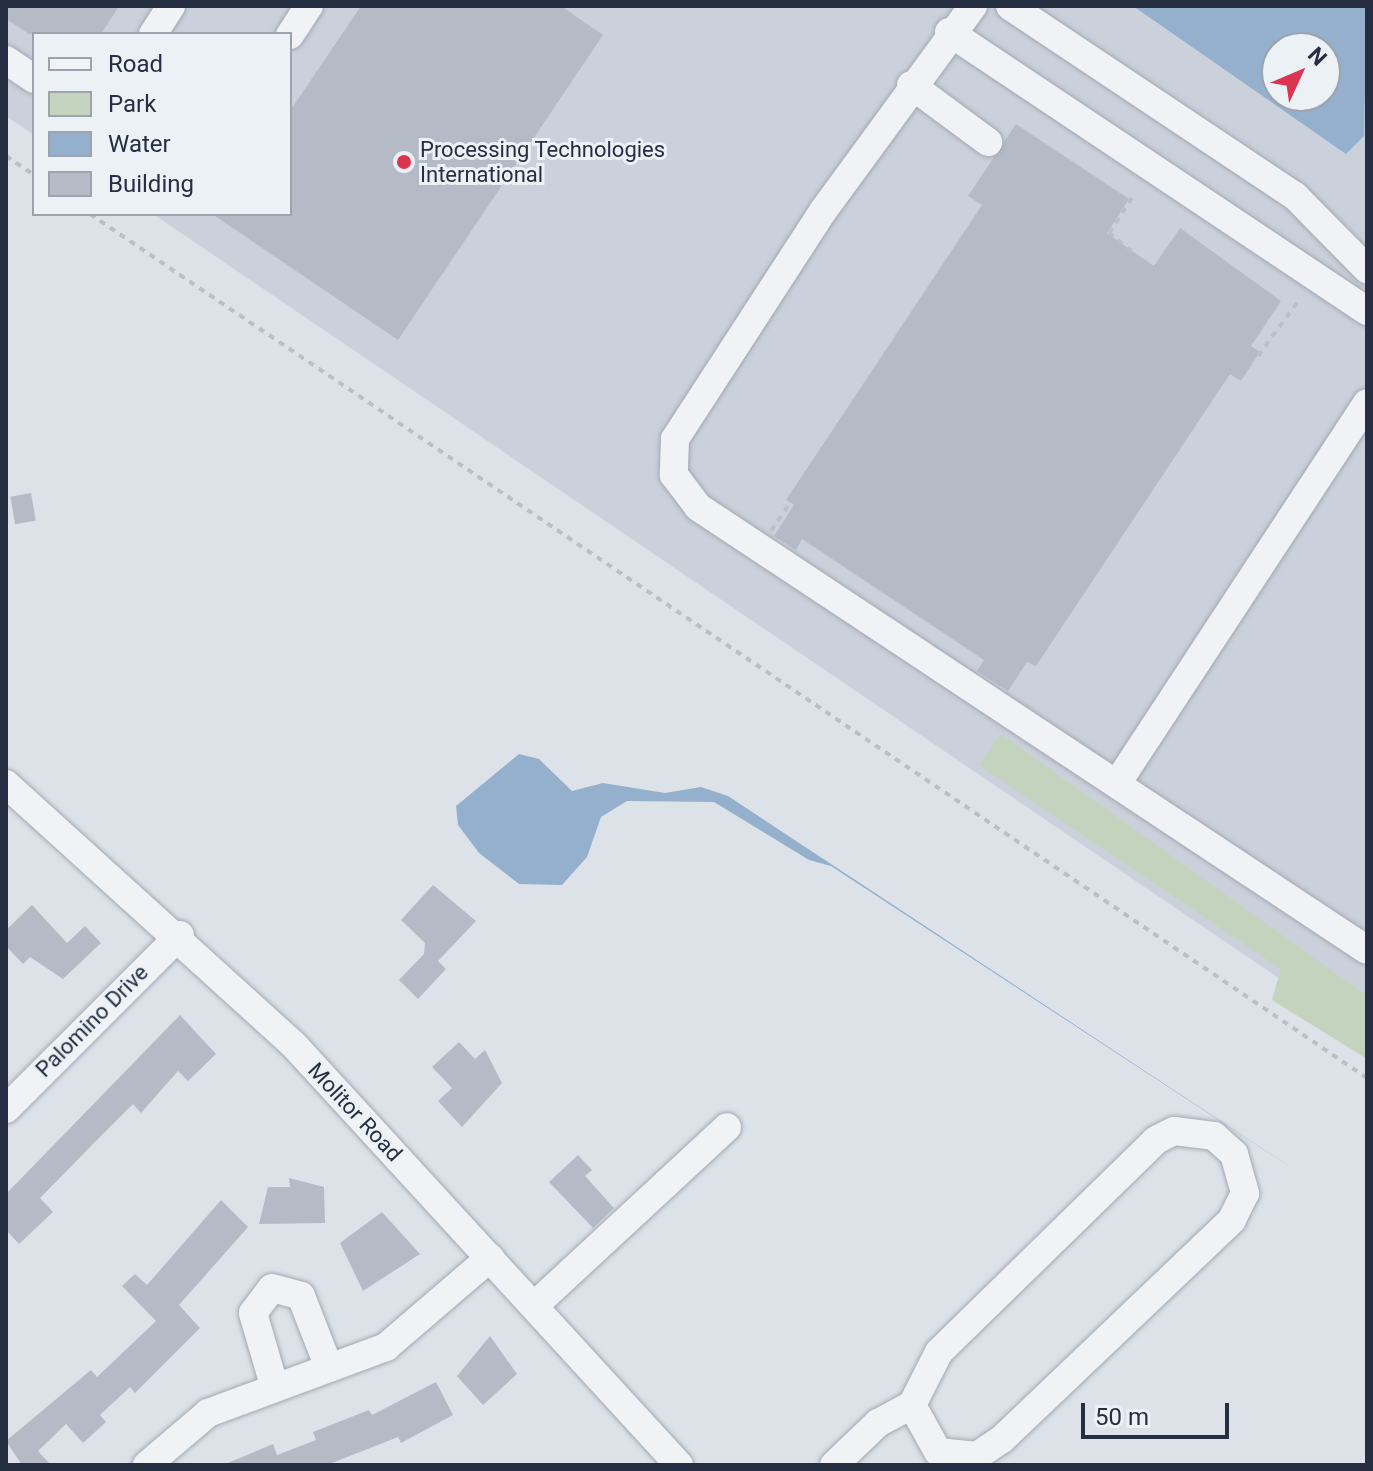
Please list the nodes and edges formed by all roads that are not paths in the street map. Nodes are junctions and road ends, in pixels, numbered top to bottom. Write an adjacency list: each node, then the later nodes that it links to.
1 (171, 6): 5 (street)
2 (309, 6): 6 (street)
3 (973, 6): 7 (street)
4 (1010, 6): 12 (street)
5 (154, 32)
6 (292, 32)
7 (949, 32): 10 (street); 13 (street)
8 (6, 60): 9 (street)
9 (32, 78)
10 (911, 85): 11 (street); 15 (street)
11 (988, 142)
12 (1367, 269)
13 (1367, 311)
14 (1367, 403): 15 (street)
15 (1118, 782): 18 (street)
16 (6, 784): 17 (street, Molitor Road)
17 (180, 935): 19 (street, Palomino Drive); 21 (street, Molitor Road)
18 (1367, 950)
19 (6, 1109)
20 (727, 1127): 22 (street)
21 (490, 1258): 22 (street, Molitor Road); 23 (street)
22 (534, 1306): 27 (street, Molitor Road)
23 (329, 1368): 24 (street); 24 (street)
24 (274, 1385): 26 (street)
25 (912, 1405): 25 (street); 28 (street)
26 (147, 1465)
27 (679, 1465)
28 (834, 1465)

